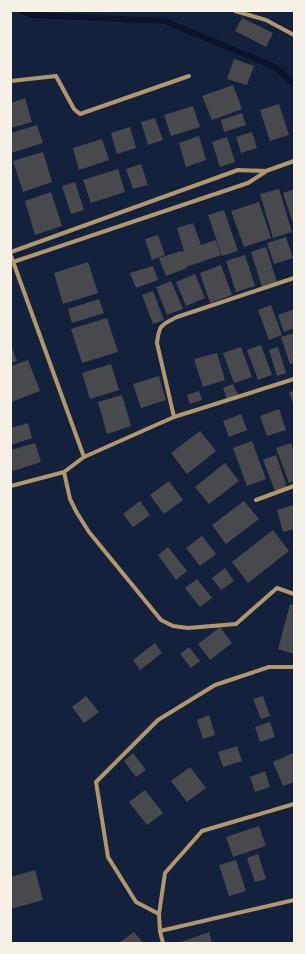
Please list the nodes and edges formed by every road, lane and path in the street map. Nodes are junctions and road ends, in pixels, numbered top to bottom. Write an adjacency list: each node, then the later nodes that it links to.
1 (235, 11): 2 (street)
2 (294, 35)
3 (189, 76): 4 (street)
4 (11, 81)
5 (294, 161): 6 (street)
6 (266, 171): 7 (street); 9 (street)
7 (11, 252)
8 (11, 256): 9 (street)
9 (13, 262): 13 (street)
10 (294, 278): 12 (street)
11 (294, 379): 12 (street)
12 (174, 416): 13 (street)
13 (84, 457): 14 (street)
14 (64, 472): 15 (street); 18 (street)
15 (11, 486)
16 (294, 486): 17 (street)
17 (256, 500)
18 (294, 594)
19 (294, 667): 22 (street)
20 (294, 804): 22 (street)
21 (294, 900): 23 (street)
22 (159, 914): 23 (street)
23 (160, 932): 24 (street)
24 (163, 943)

